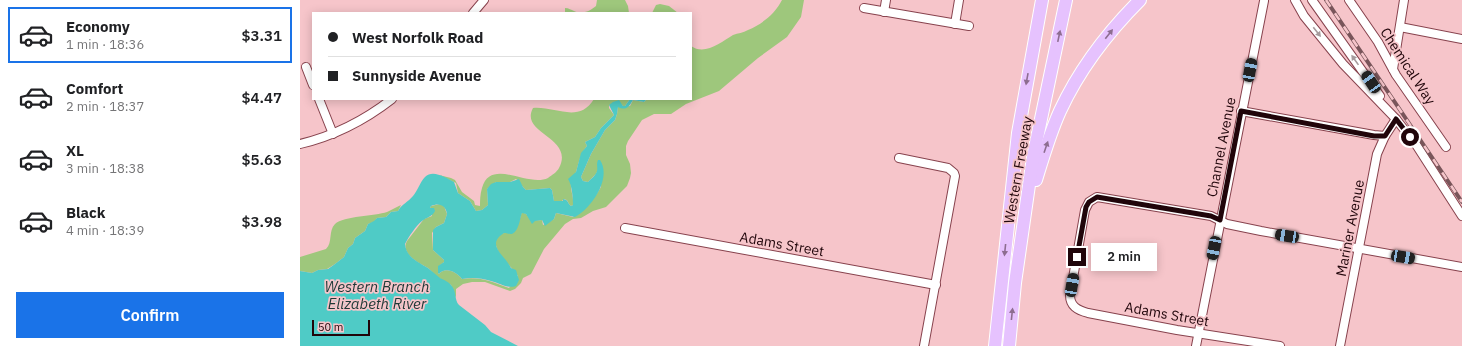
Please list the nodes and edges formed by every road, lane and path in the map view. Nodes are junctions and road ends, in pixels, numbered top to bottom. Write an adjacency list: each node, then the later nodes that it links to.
1 (484, 0): 14 (street)
2 (886, 0): 15 (street)
3 (959, 0): 16 (street)
4 (1035, 0): 19 (highway)
5 (1042, 0): 19 (highway, Western Freeway)
6 (1066, 0): 35 (highway, Western Freeway, one-way to 6)
7 (1140, 0): 35 (highway, one-way to 7)
8 (1295, 0): 27 (street, one-way to 27)
9 (1312, 0): 27 (street, one-way to 9)
10 (1348, 0): 22 (street, Chemical Way)
11 (1404, 0): 18 (street)
12 (1264, 1): 26 (street, Channel Avenue)
13 (864, 8): 15 (street)
14 (474, 12)
15 (884, 12): 16 (street)
16 (955, 24): 17 (street)
17 (969, 26)
18 (1400, 27): 20 (street); 22 (street)
19 (1035, 34): 42 (highway, Western Freeway, one-way to 42)
20 (1462, 39)
21 (306, 67): 23 (street)
22 (1393, 69): 31 (street, Chemical Way)
23 (312, 82)
24 (319, 100): 28 (street)
25 (390, 100): 28 (street)
26 (1241, 111): 29 (street); 34 (street, Channel Avenue)
27 (1395, 117): 29 (street, Mariner Avenue); 33 (street)
28 (333, 134): 30 (street)
29 (1385, 136): 37 (street, Mariner Avenue)
30 (300, 144)
31 (1446, 147)
32 (899, 158): 39 (street)
33 (1462, 216)
34 (1220, 220): 37 (street); 40 (street, Channel Avenue); 40 (street, Adams Street)
35 (1024, 225): 43 (highway, Western Freeway, one-way to 35)
36 (625, 228): 39 (street, Adams Street)
37 (1359, 249): 38 (street); 46 (street, Mariner Avenue)
38 (1462, 267)
39 (936, 285): 41 (street)
40 (1198, 334): 44 (street, Channel Avenue); 45 (street, Adams Street)
41 (924, 346)
42 (995, 346)
43 (1009, 346)
44 (1196, 346)
45 (1280, 346)
46 (1340, 346)

